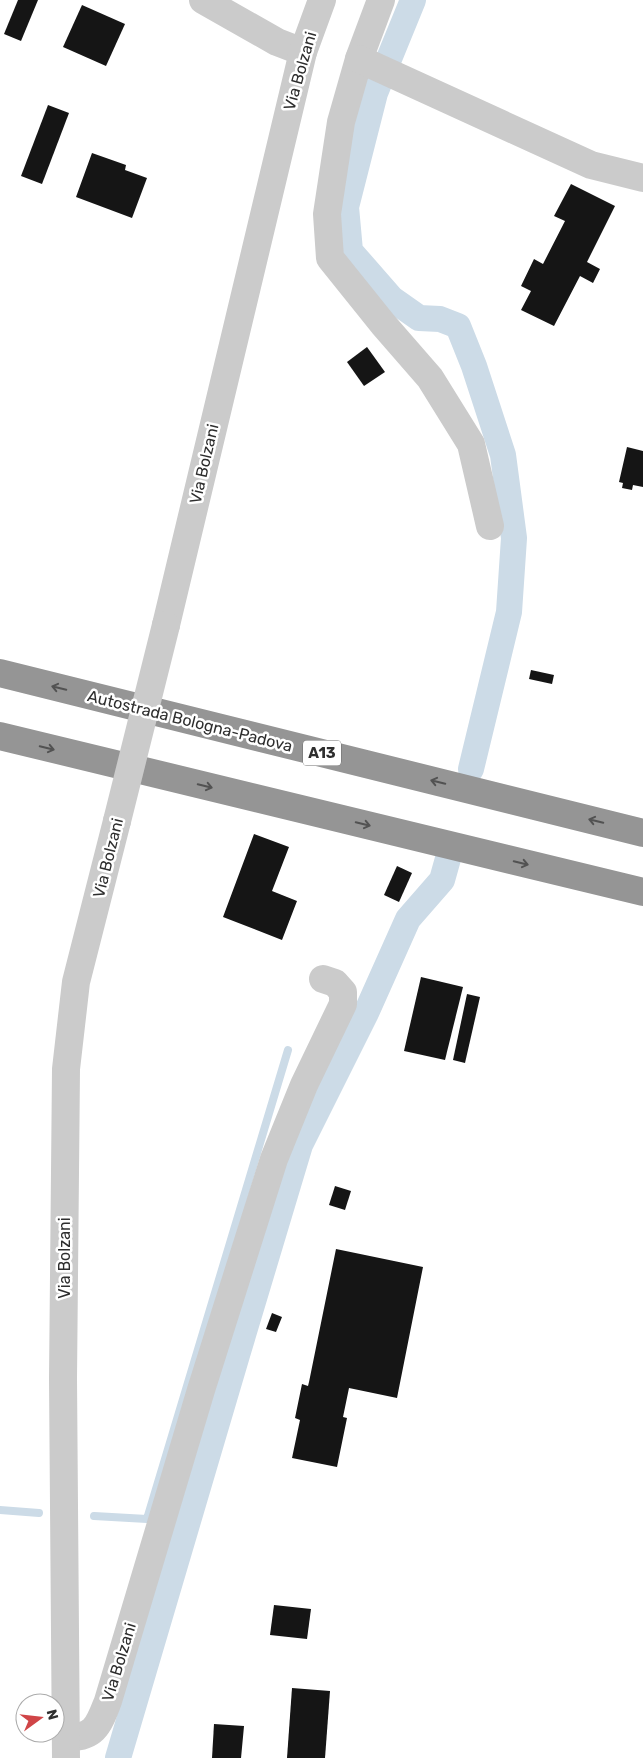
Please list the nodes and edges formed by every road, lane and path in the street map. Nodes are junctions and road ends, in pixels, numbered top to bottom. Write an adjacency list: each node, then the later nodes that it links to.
1 (203, 0): 4 (street)
2 (322, 0): 4 (street, Via Bolzani)
3 (381, 0): 5 (street)
4 (303, 52): 13 (street, Via Bolzani, bridge)
5 (377, 67): 6 (street); 7 (street)
6 (643, 178)
7 (490, 526)
8 (0, 673): 10 (highway, Autostrada Bologna-Padova / A13, one-way to 8)
9 (0, 736): 11 (highway, one-way to 11)
10 (643, 833)
11 (643, 892)
12 (323, 979): 13 (street, Via Bolzani)
13 (66, 1748)

